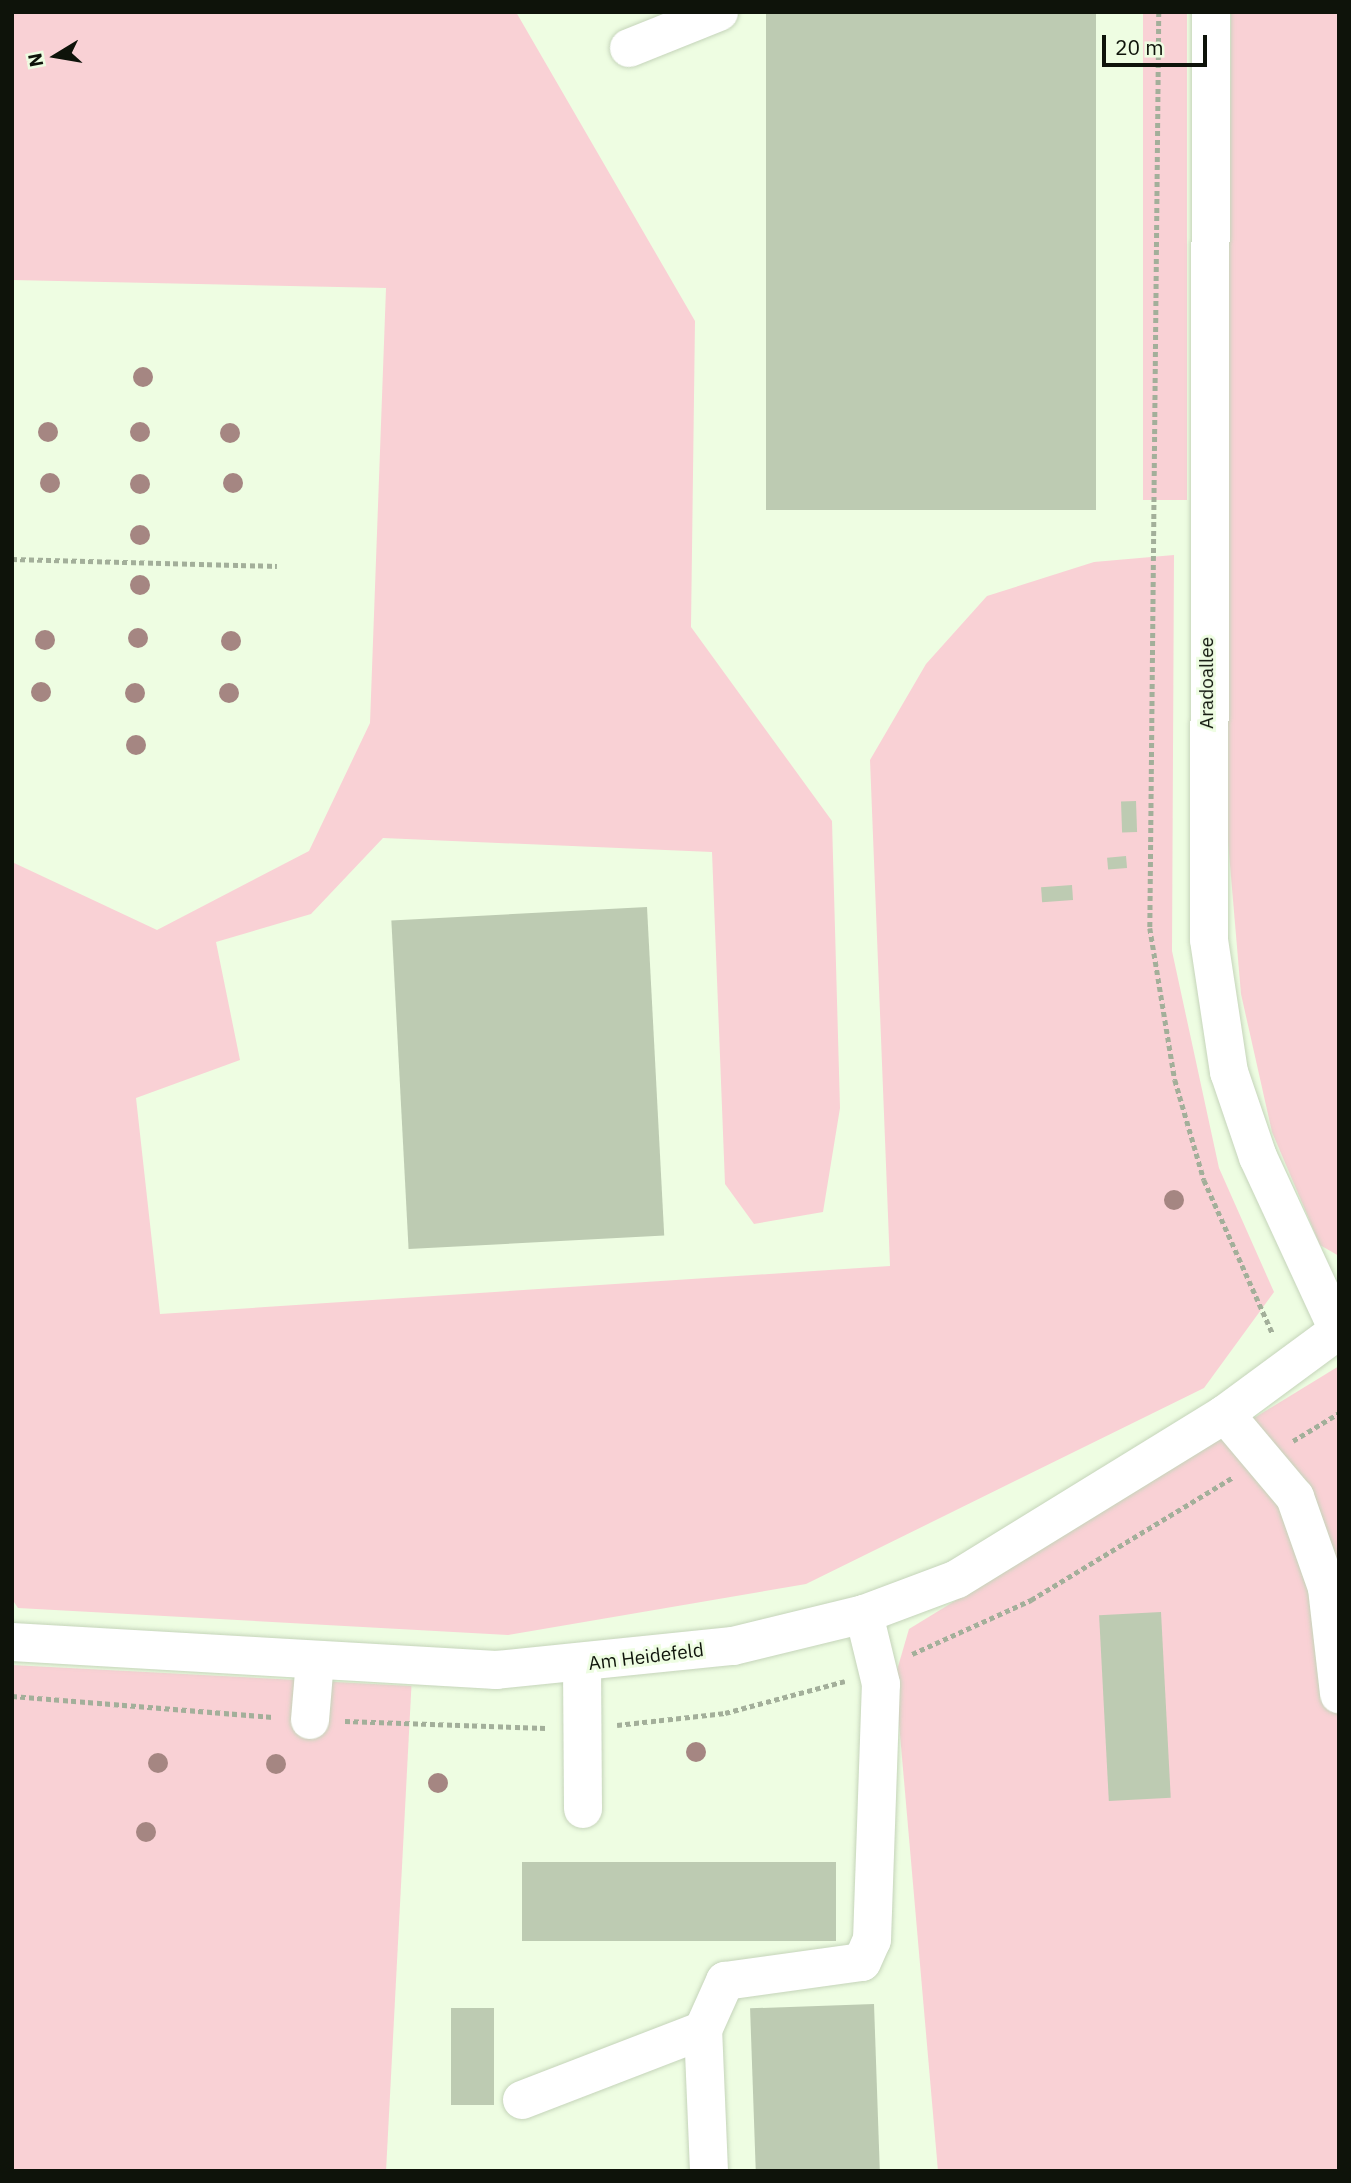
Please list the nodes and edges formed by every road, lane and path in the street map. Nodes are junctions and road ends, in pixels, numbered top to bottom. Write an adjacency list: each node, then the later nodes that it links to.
1 (719, 12): 3 (street)
2 (1211, 12): 6 (street, Aradoallee)
3 (629, 48)
4 (12, 559): 5 (path)
5 (277, 566)
6 (1338, 1330): 7 (street, Am Heidefeld)
7 (1224, 1414): 8 (street, Am Heidefeld); 12 (street)
8 (864, 1614): 11 (street, Am Heidefeld); 15 (street)
9 (12, 1642): 10 (street, Am Heidefeld)
10 (315, 1660): 11 (street, Am Heidefeld); 13 (street)
11 (582, 1665): 14 (street)
12 (1339, 1694)
13 (310, 1720)
14 (583, 1809)
15 (703, 2030): 16 (street); 17 (street)
16 (522, 2100)
17 (709, 2171)

